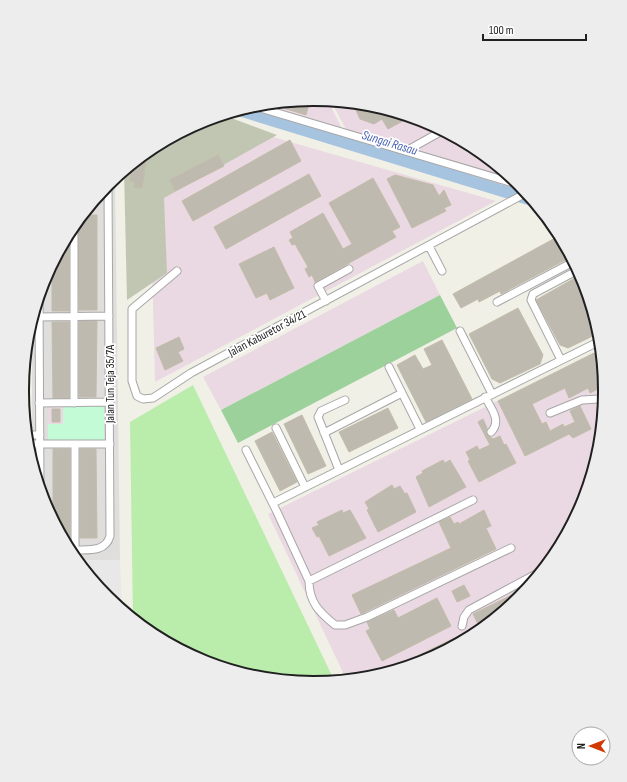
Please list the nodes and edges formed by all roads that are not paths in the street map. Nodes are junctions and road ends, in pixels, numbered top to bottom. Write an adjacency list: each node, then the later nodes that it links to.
1 (268, 110): 3 (street)
2 (436, 134): 3 (street)
3 (406, 151): 4 (street)
4 (505, 180)
5 (107, 195): 17 (street, Jalan Tun Teja 35/7A)
6 (521, 196): 8 (street, Jalan Kaburetor 34/21)
7 (74, 238): 16 (street)
8 (429, 246): 12 (street); 14 (street, Jalan Kaburetor 34/21)
9 (569, 265): 15 (street)
10 (349, 269): 14 (street)
11 (177, 272): 14 (street, Jalan Kaburetor 34/21)
12 (442, 272)
13 (572, 273): 21 (street)
14 (326, 301)
15 (497, 302)
16 (74, 316): 17 (street); 18 (street); 27 (street)
17 (109, 316): 28 (street, Jalan Tun Teja 35/7A)
18 (39, 317): 29 (street)
19 (460, 331): 24 (street)
20 (594, 344): 21 (street)
21 (561, 360): 24 (street)
22 (389, 366): 23 (street)
23 (402, 393): 32 (street); 33 (street)
24 (488, 396): 32 (street); 34 (street)
25 (598, 398): 30 (street)
26 (344, 400): 33 (street)
27 (74, 402): 28 (street); 29 (street)
28 (110, 402): 40 (street, Jalan Tun Teja 35/7A)
29 (39, 403): 36 (street)
30 (550, 413)
31 (276, 428): 44 (street)
32 (420, 429): 43 (street)
33 (324, 432): 43 (street)
34 (492, 432)
35 (32, 435): 36 (street)
36 (40, 435): 38 (street)
37 (34, 444): 38 (street)
38 (40, 444): 39 (street); 42 (street)
39 (75, 444): 40 (street); 47 (street)
40 (110, 444): 49 (street, Jalan Tun Teja 35/7A)
41 (246, 450): 46 (street)
42 (40, 468)
43 (339, 470): 44 (street)
44 (305, 487): 46 (street)
45 (473, 500): 51 (street)
46 (273, 503): 51 (street)
47 (72, 541)
48 (511, 548): 51 (street)
49 (78, 550)
50 (527, 579): 52 (street)
51 (309, 581)
52 (462, 626)

